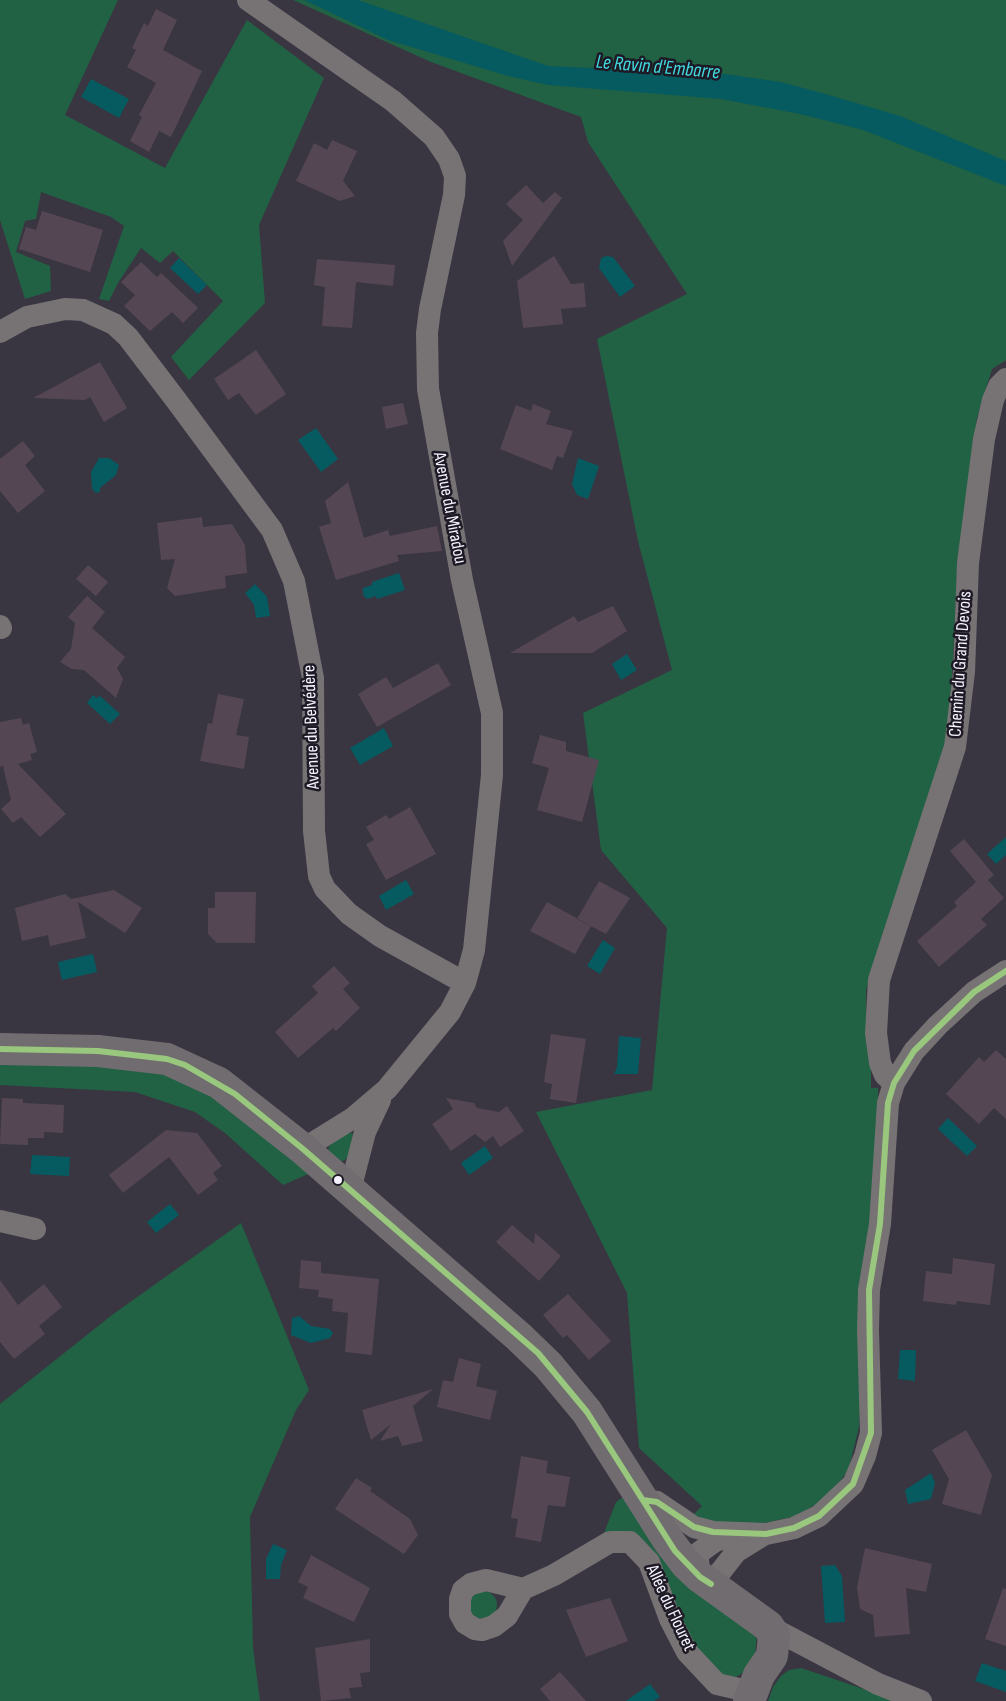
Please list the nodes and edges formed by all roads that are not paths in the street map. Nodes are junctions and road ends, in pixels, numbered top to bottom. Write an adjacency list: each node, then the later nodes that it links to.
1 (248, 0): 5 (street, Avenue du Miradou)
2 (0, 332): 5 (street, Avenue du Belvédère)
3 (1006, 379): 7 (street, Chemin du Grand Devois)
4 (1006, 971): 7 (street)
5 (465, 983): 8 (street, Avenue du Miradou)
6 (0, 1049): 9 (street)
7 (894, 1083): 14 (street)
8 (387, 1089): 9 (street, Avenue du Miradou); 10 (street, Avenue du Miradou)
9 (303, 1149): 10 (street)
10 (350, 1190): 13 (street)
11 (0, 1221): 12 (street)
12 (35, 1229)
13 (643, 1500): 15 (street); 16 (street)
14 (766, 1534): 15 (street); 16 (street)
15 (740, 1535): 16 (street)
16 (705, 1581): 18 (street)
17 (523, 1590): 19 (street, Allée du Flouret)
18 (768, 1626): 19 (street); 20 (street)
19 (750, 1696)
20 (921, 1701)

